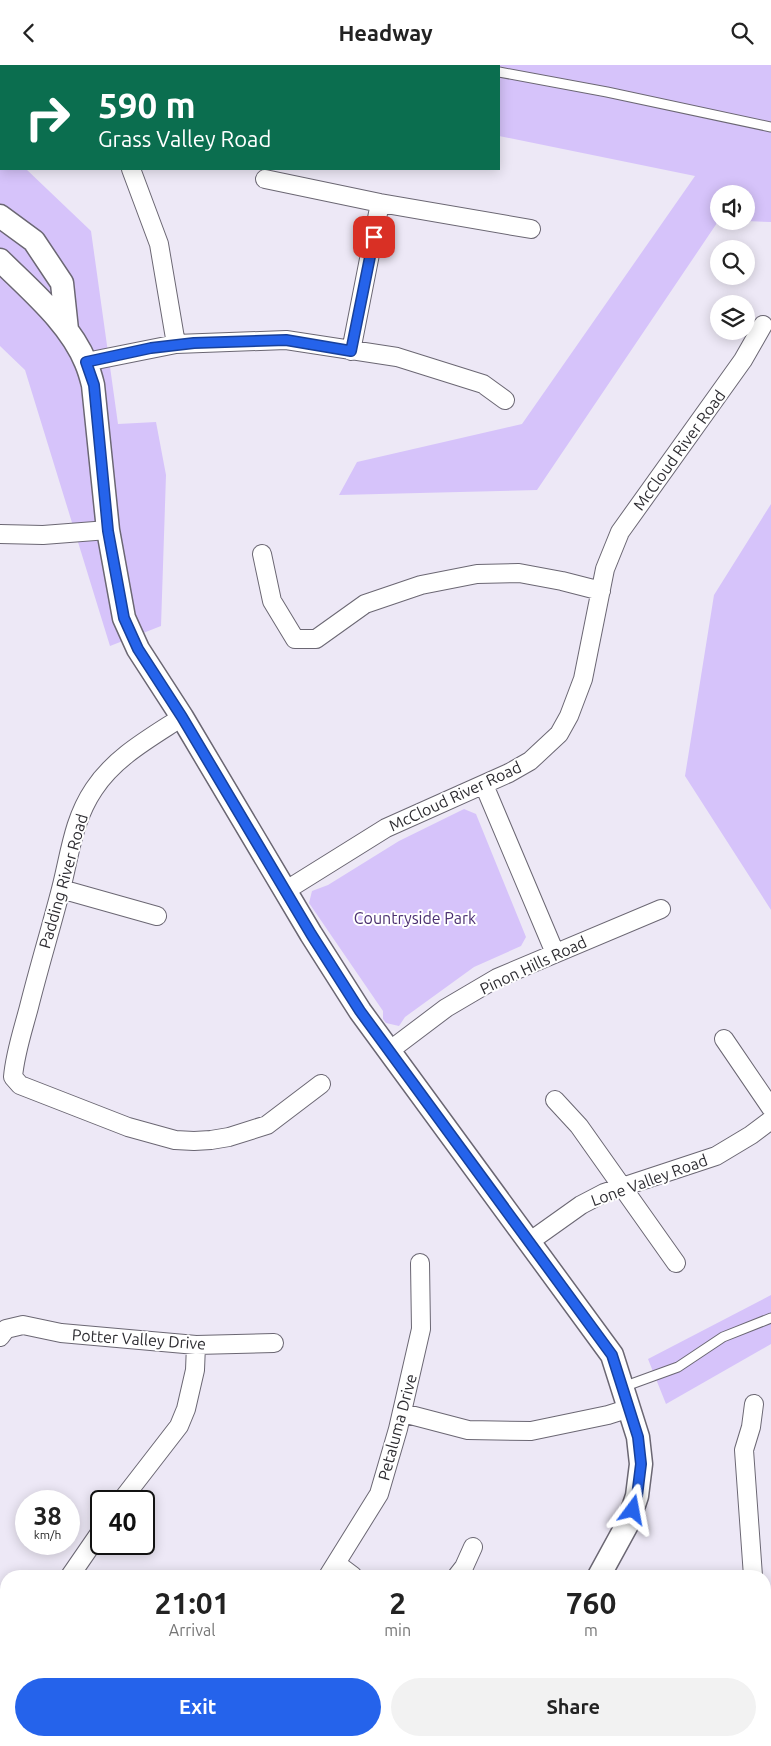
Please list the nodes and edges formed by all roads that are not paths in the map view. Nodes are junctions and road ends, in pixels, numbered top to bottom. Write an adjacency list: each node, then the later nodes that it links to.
1 (500, 72): 2 (lane)
2 (771, 127)
3 (131, 170): 11 (street)
4 (265, 179): 5 (street)
5 (380, 203): 7 (street); 12 (street)
6 (0, 215): 10 (street)
7 (531, 229)
8 (0, 260): 10 (street)
9 (763, 325): 18 (street, McCloud River Road)
10 (67, 331): 13 (street)
11 (176, 344): 12 (street); 13 (street)
12 (351, 351): 14 (street)
13 (86, 362): 15 (street)
14 (505, 400)
15 (108, 531): 16 (street); 19 (street)
16 (0, 534)
17 (262, 554): 18 (street)
18 (601, 591): 20 (street, McCloud River Road)
19 (182, 717): 21 (street, Padding River Road); 22 (street)
20 (484, 785): 22 (street, McCloud River Road); 25 (street)
21 (61, 889): 24 (street); 28 (street, Padding River Road)
22 (285, 891): 27 (street)
23 (661, 909): 25 (street, Pinon Hills Road)
24 (157, 916)
25 (555, 953): 27 (street, Pinon Hills Road)
26 (724, 1039): 30 (street)
27 (389, 1051): 33 (street)
28 (320, 1084)
29 (555, 1099): 32 (street)
30 (771, 1108)
31 (771, 1120): 32 (street, Lone Valley Road)
32 (621, 1187): 33 (street, Lone Valley Road); 35 (street)
33 (529, 1242): 40 (street)
34 (420, 1263): 43 (street, Petaluma Drive)
35 (676, 1263)
36 (771, 1318): 40 (lane)
37 (3, 1333): 39 (street, Potter Valley Drive)
38 (274, 1343): 39 (street, Potter Valley Drive)
39 (196, 1345): 44 (street)
40 (623, 1387): 42 (street)
41 (754, 1404): 51 (street)
42 (630, 1408): 43 (street); 50 (street)
43 (403, 1413): 48 (street, Petaluma Drive)
44 (130, 1490)
45 (90, 1547): 47 (street)
46 (473, 1547): 49 (street)
47 (74, 1570)
48 (332, 1570)
49 (462, 1570)
50 (603, 1570)
51 (753, 1570)

